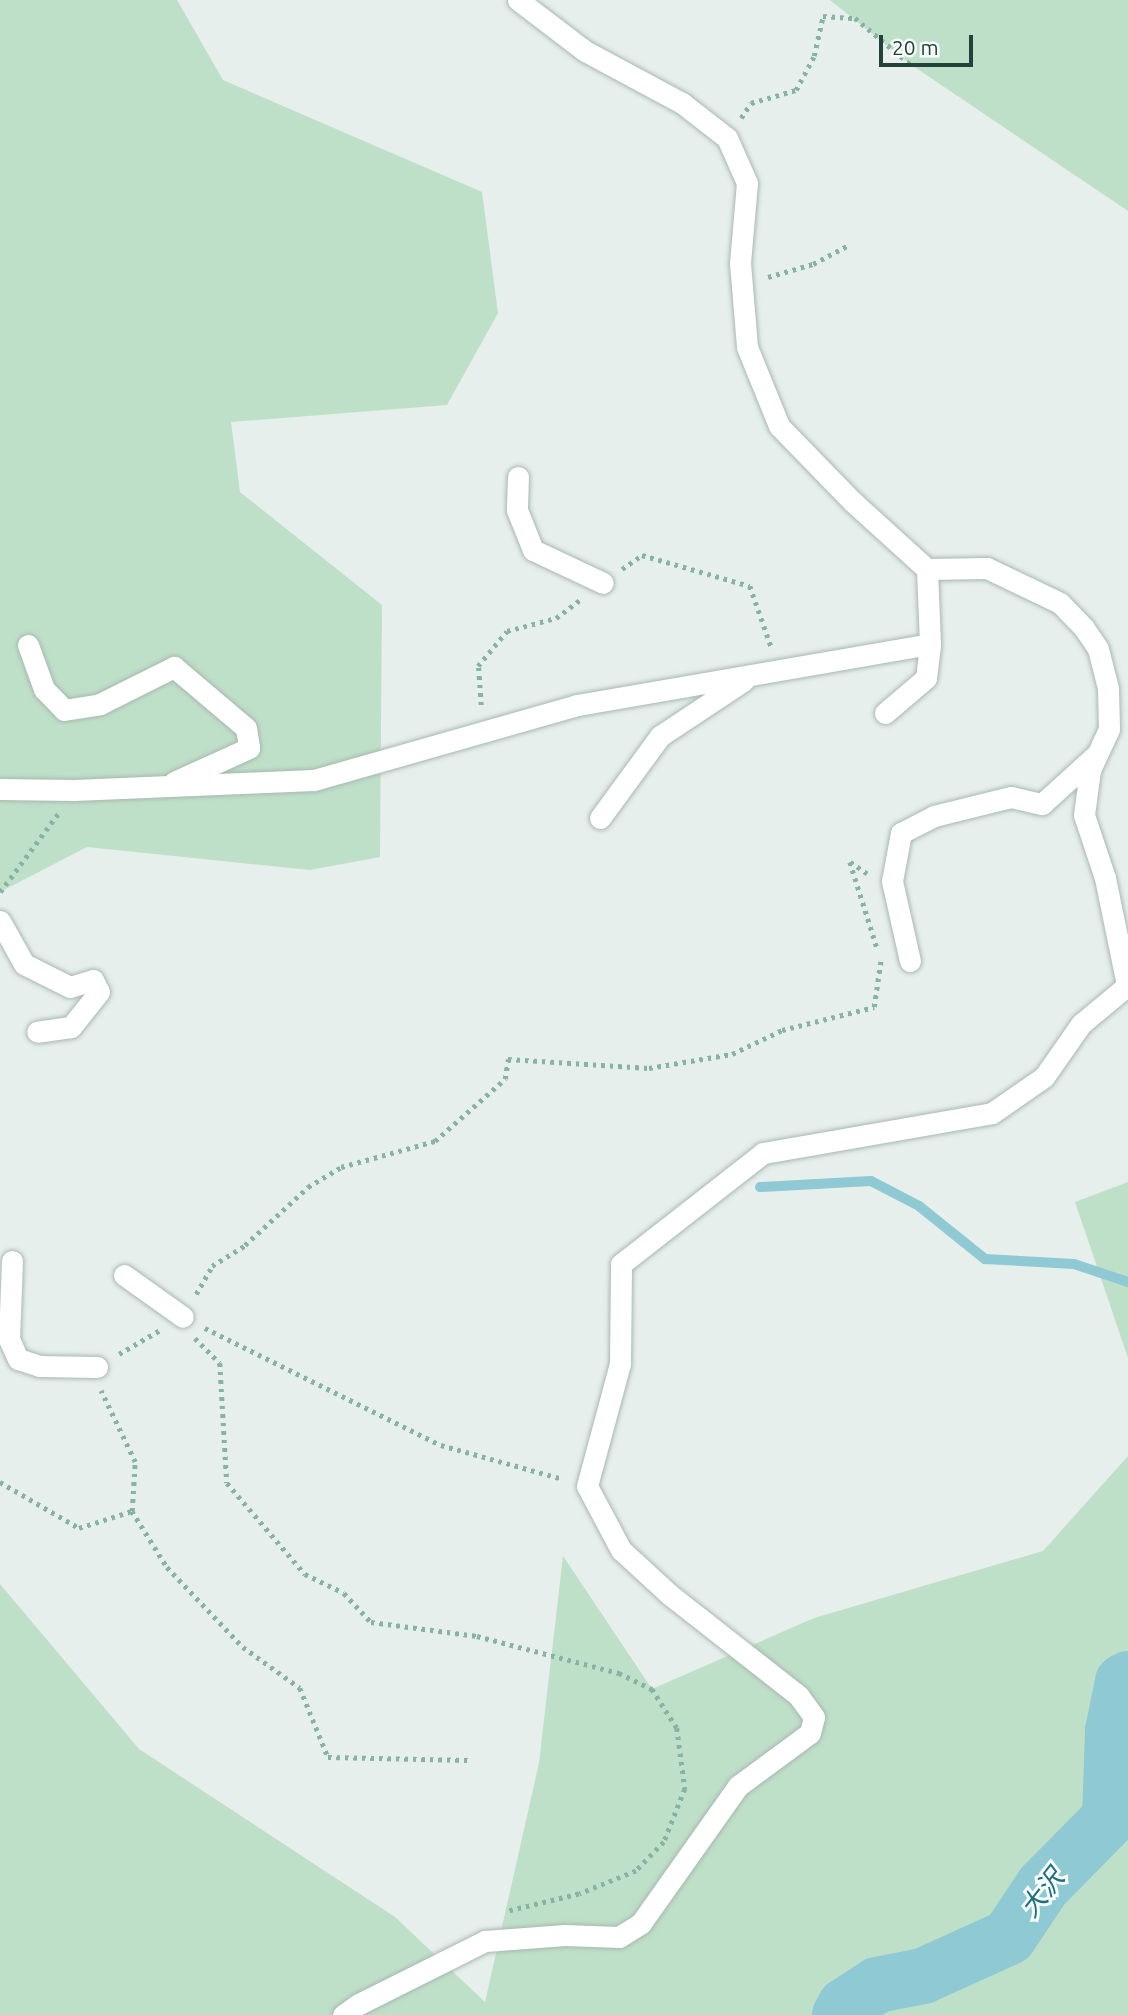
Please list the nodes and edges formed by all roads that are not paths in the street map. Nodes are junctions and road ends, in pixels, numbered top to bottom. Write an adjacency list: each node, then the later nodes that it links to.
1 (518, 0): 3 (street)
2 (518, 477): 4 (street)
3 (927, 569): 5 (street); 9 (street)
4 (603, 583)
5 (930, 644): 7 (street); 8 (street)
6 (29, 645): 10 (street)
7 (748, 678): 10 (street); 12 (street)
8 (885, 713)
9 (1098, 754): 14 (street); 15 (street)
10 (163, 787): 11 (street)
11 (0, 789)
12 (600, 818)
13 (0, 920): 16 (street)
14 (910, 961)
15 (1128, 985): 21 (street)
16 (37, 1032)
17 (12, 1261): 20 (street)
18 (124, 1275): 19 (street)
19 (183, 1317)
20 (97, 1367)
21 (343, 2015)

